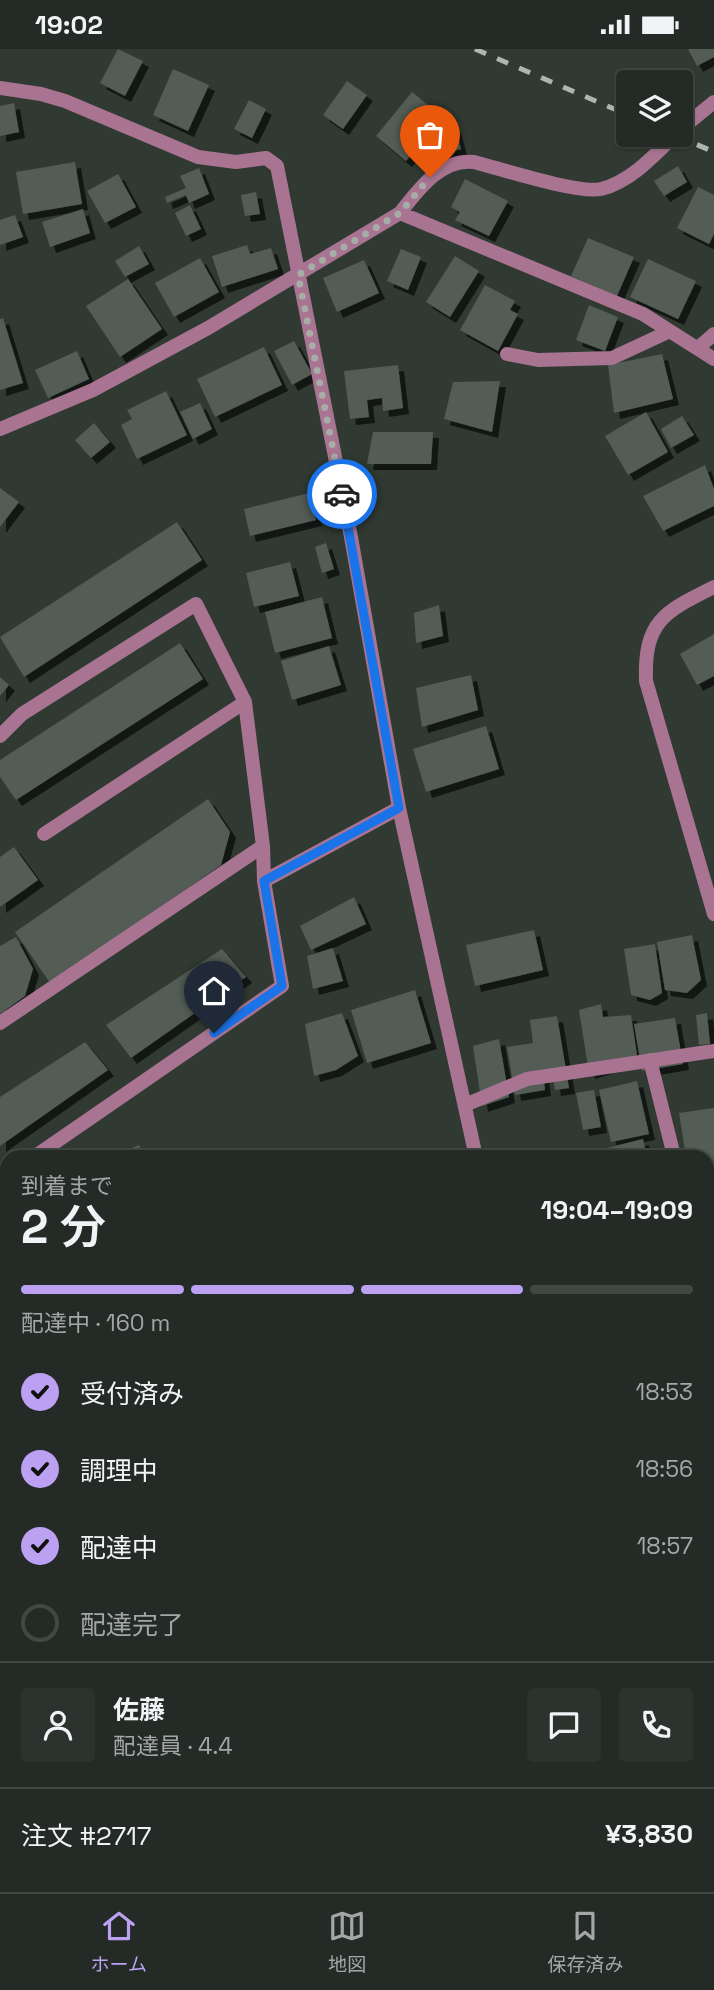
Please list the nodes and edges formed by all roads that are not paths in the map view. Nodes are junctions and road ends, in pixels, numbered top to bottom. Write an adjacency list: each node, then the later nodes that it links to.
1 (0, 88): 6 (street)
2 (714, 102): 3 (street)
3 (693, 119)
4 (662, 147): 5 (street)
5 (400, 213): 6 (street); 7 (street)
6 (298, 275): 12 (street); 16 (street)
7 (670, 331): 9 (street); 10 (street)
8 (714, 334): 9 (street)
9 (698, 348): 11 (street)
10 (507, 354)
11 (714, 359)
12 (0, 429)
13 (714, 587): 20 (street)
14 (245, 702): 15 (street); 17 (street); 18 (street)
15 (0, 736)
16 (399, 808): 19 (street); 24 (street)
17 (44, 834)
18 (264, 846): 19 (street); 21 (street)
19 (264, 881): 25 (street)
20 (714, 914)
21 (0, 1023)
22 (714, 1051): 23 (street)
23 (650, 1061): 24 (street); 27 (street)
24 (465, 1105): 26 (street)
25 (44, 1150)
26 (475, 1150)
27 (672, 1150)

